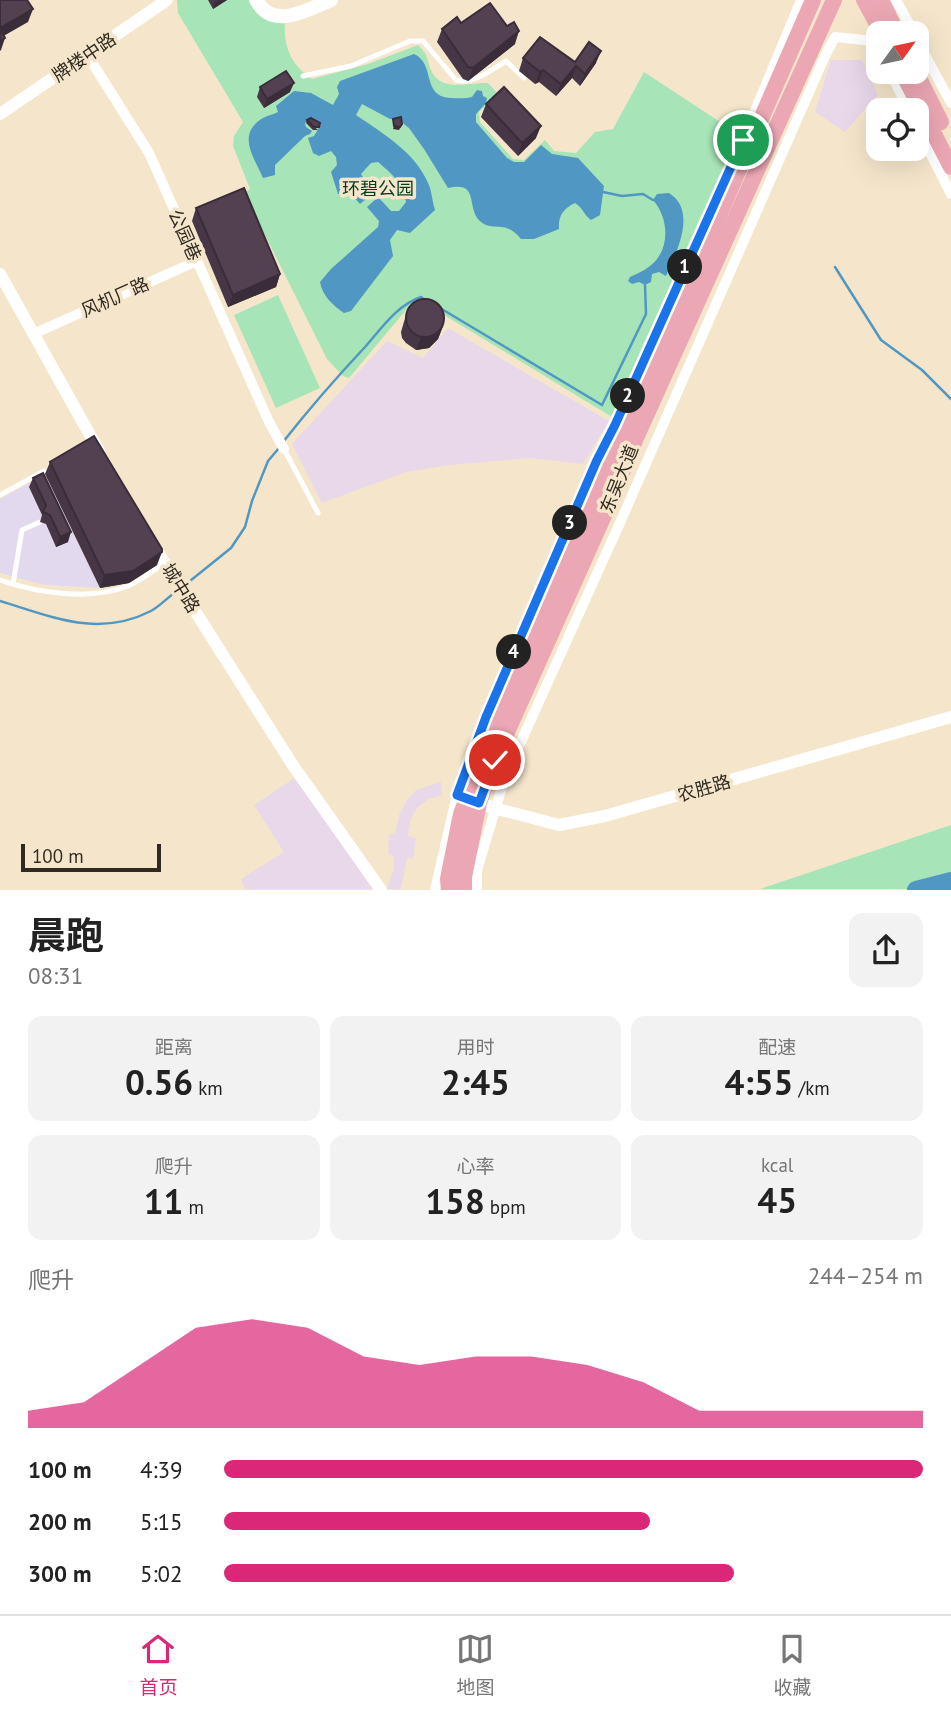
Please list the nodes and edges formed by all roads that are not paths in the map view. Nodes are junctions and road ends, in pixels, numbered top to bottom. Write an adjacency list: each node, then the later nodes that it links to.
1 (167, 0): 14 (street, 牌楼中路)
2 (331, 0): 9 (main road)
3 (801, 0): 40 (street)
4 (813, 0): 40 (main road, 东吴大道)
5 (834, 0): 40 (main road, 东吴大道)
6 (863, 0): 10 (main road)
7 (881, 0): 11 (main road)
8 (896, 0): 12 (street)
9 (257, 3)
10 (875, 21)
11 (891, 21)
12 (907, 21)
13 (866, 40): 40 (street)
14 (88, 56): 21 (street, 牌楼中路); 26 (street, 公园巷)
15 (929, 62): 20 (street)
16 (303, 76): 17 (lane)
17 (524, 78)
18 (908, 84): 24 (main road)
19 (922, 84): 22 (main road)
20 (951, 103)
21 (0, 114)
22 (951, 143)
23 (929, 151): 25 (street)
24 (951, 167)
25 (951, 194)
26 (197, 261): 28 (street, 风机厂路); 29 (street, 公园巷)
27 (0, 274): 28 (street)
28 (33, 334): 30 (street)
29 (284, 449): 33 (lane)
30 (104, 461)
31 (44, 471): 32 (lane)
32 (0, 495)
33 (318, 513)
34 (40, 522): 38 (lane)
35 (144, 530): 36 (street, 城中路)
36 (165, 563): 38 (lane); 41 (street, 城中路)
37 (0, 580): 38 (lane)
38 (13, 584)
39 (951, 717): 40 (street, 农胜路)
40 (474, 801): 42 (street); 43 (main road, 东吴大道); 44 (main road, 东吴大道); 45 (street)
41 (382, 890)
42 (435, 890)
43 (449, 890)
44 (464, 890)
45 (477, 890)

